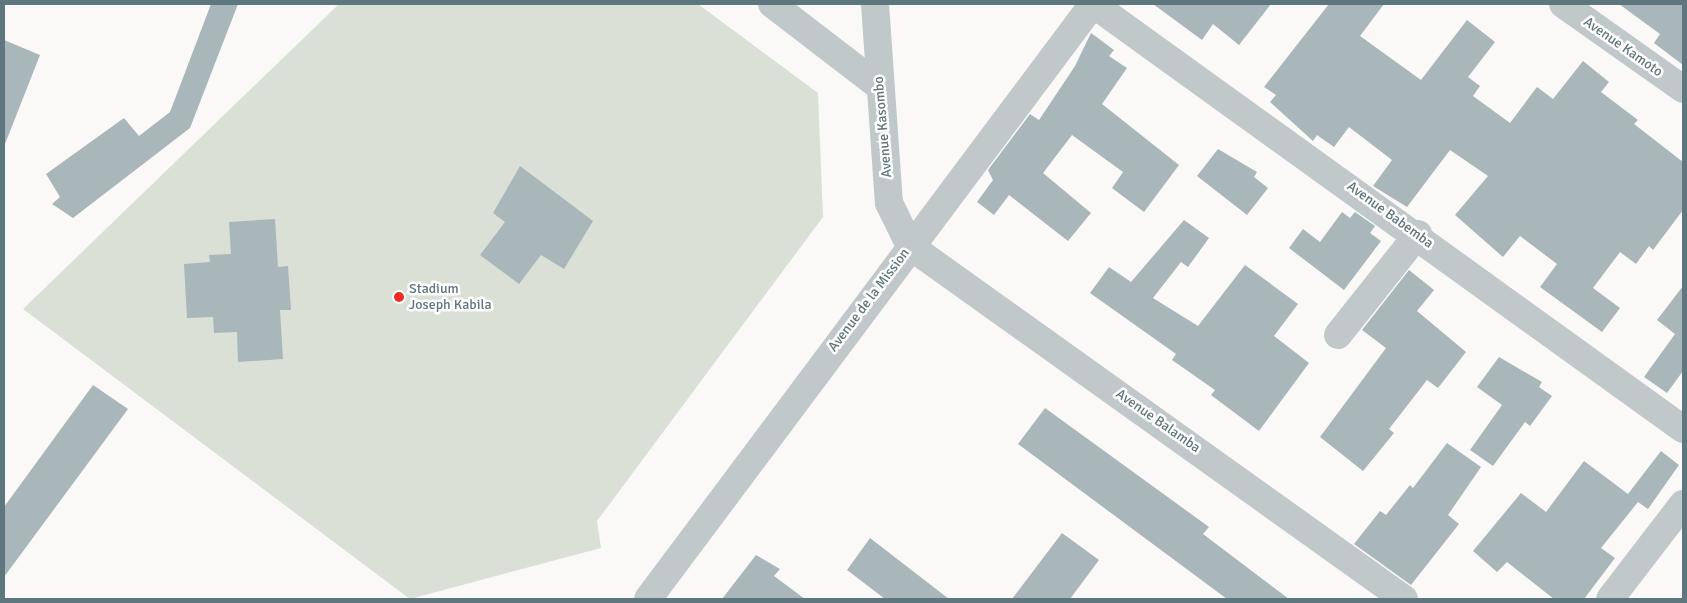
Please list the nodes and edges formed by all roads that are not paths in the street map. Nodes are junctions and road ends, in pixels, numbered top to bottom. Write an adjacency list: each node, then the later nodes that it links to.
1 (772, 4): 5 (street)
2 (875, 4): 5 (street, Avenue Kasombo)
3 (1093, 4): 7 (street, Avenue Babemba); 8 (street, Avenue de la Mission)
4 (1563, 4): 6 (street, Avenue Kamoto)
5 (879, 86): 8 (street, Avenue Kasombo)
6 (1683, 89)
7 (1418, 234): 9 (street); 10 (street, Avenue Babemba)
8 (910, 246): 12 (street, Avenue de la Mission); 13 (street, Avenue Balamba)
9 (1338, 335)
10 (1683, 429)
11 (1683, 504): 14 (street)
12 (648, 599)
13 (1404, 599)
14 (1610, 599)

